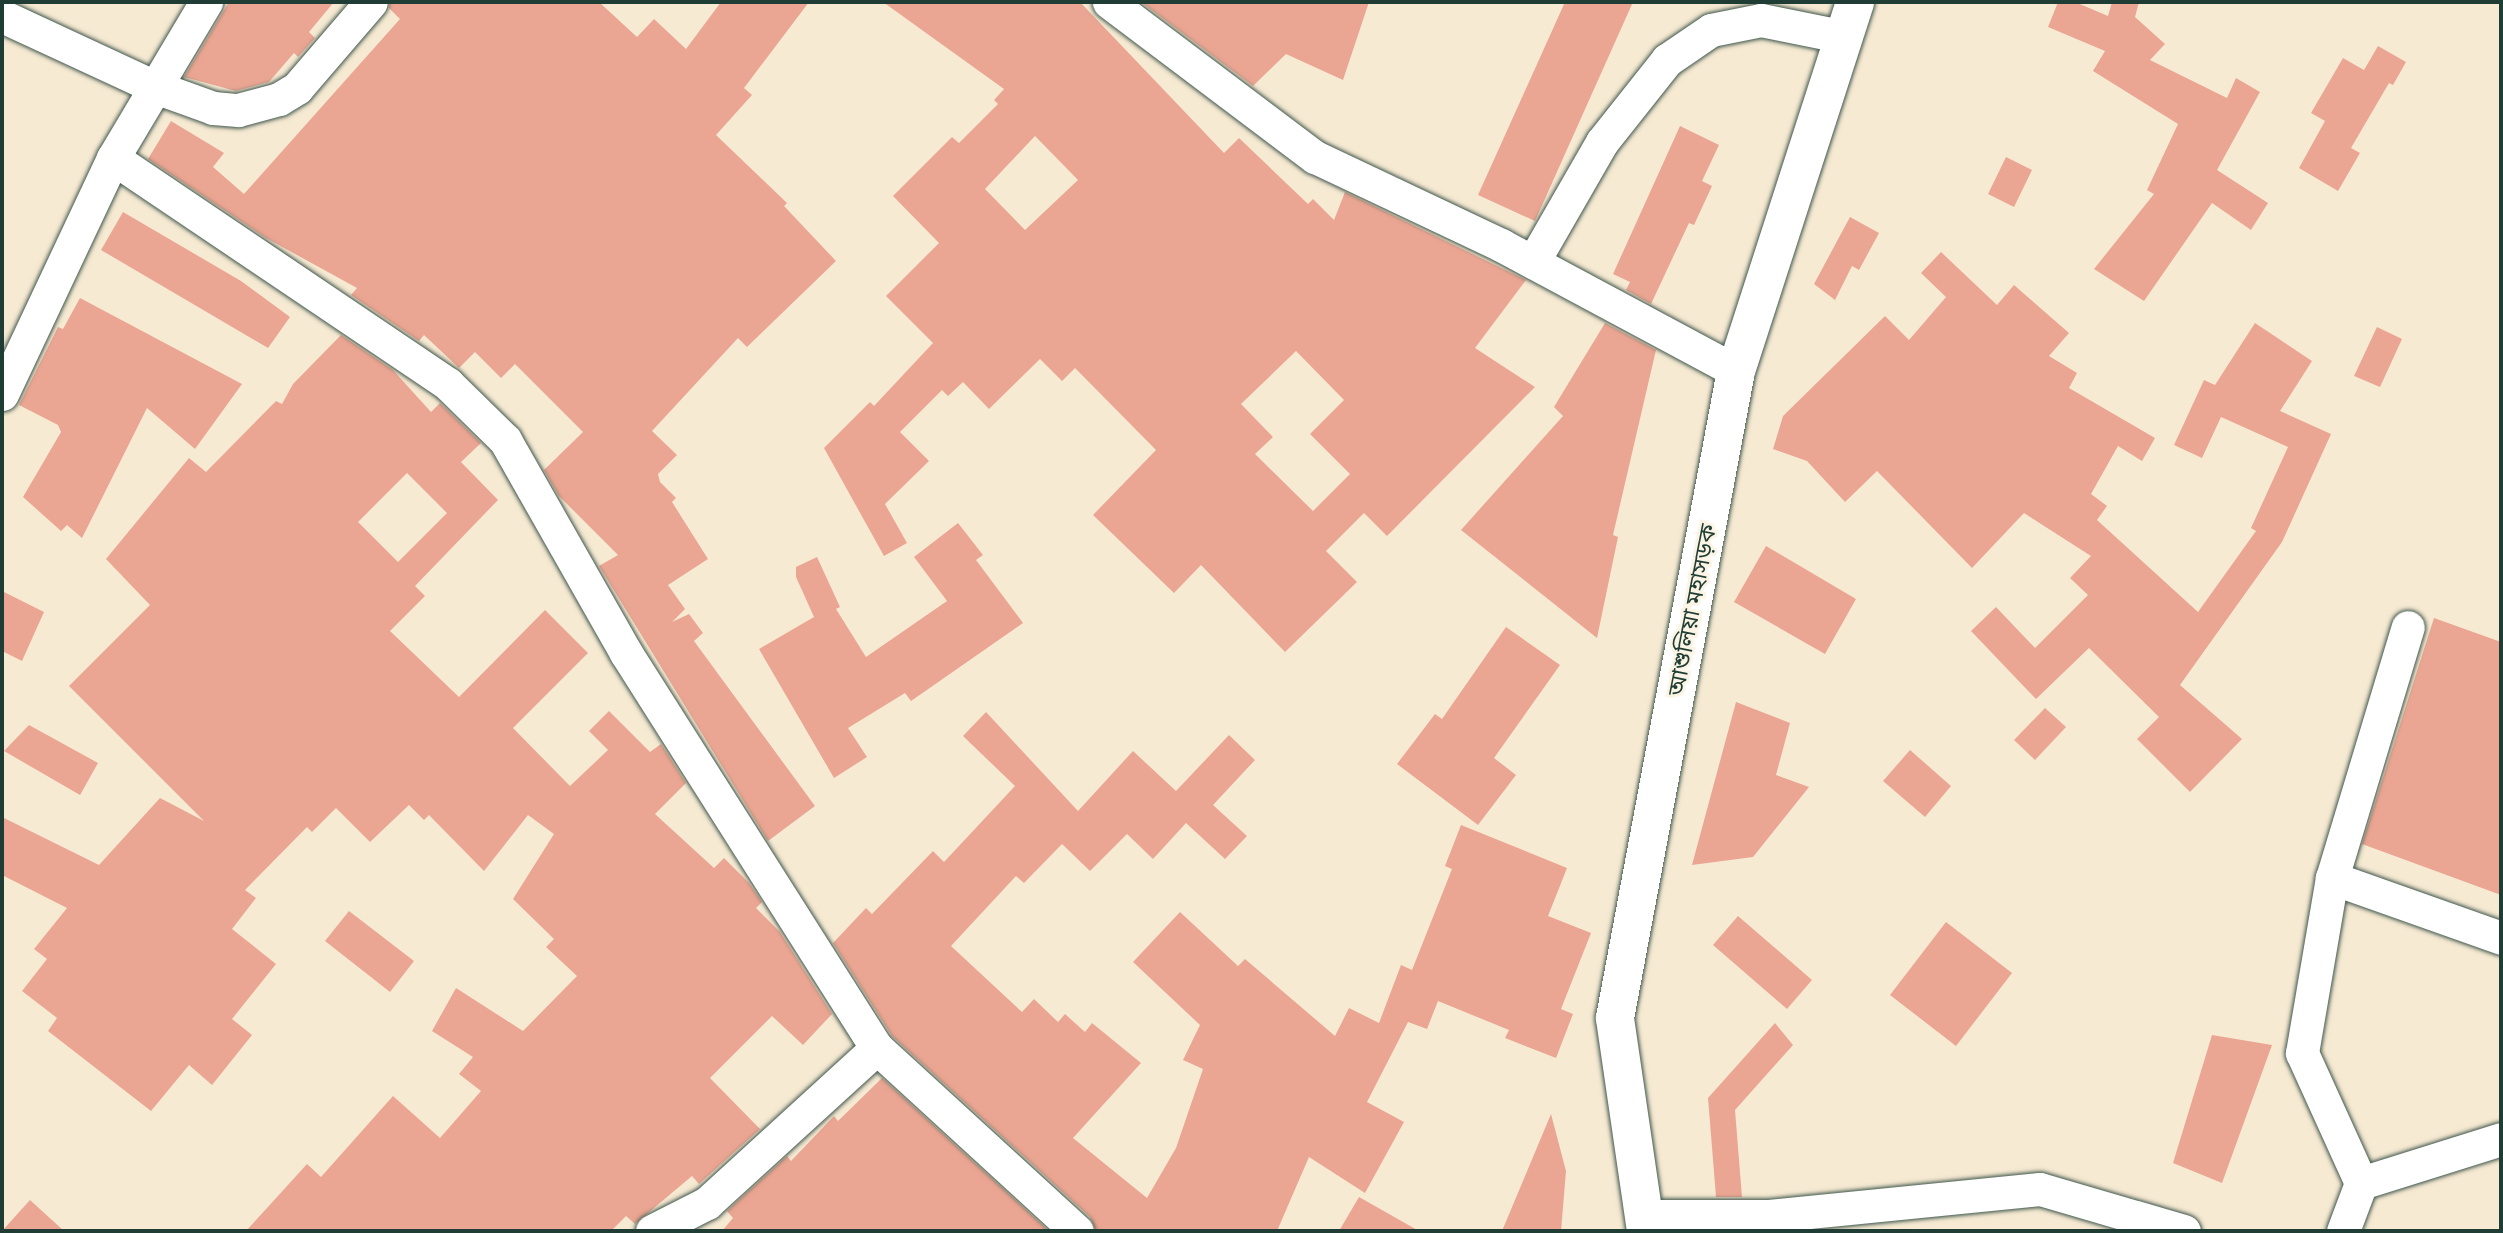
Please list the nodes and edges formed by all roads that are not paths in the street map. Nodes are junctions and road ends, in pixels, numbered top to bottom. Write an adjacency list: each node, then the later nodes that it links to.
1 (206, 2): 6 (street)
2 (371, 2): 6 (street)
3 (1109, 2): 8 (street)
4 (2, 16): 6 (street)
5 (1850, 20): 8 (street); 9 (highway, আশুলিয়া মহাসড়ক)
6 (155, 87): 7 (street)
7 (113, 158): 10 (street); 14 (street)
8 (1533, 262): 9 (street)
9 (1737, 371): 17 (highway, আশুলিয়া মহাসড়ক)
10 (2, 394)
11 (2408, 627): 12 (street)
12 (2332, 878): 13 (street); 16 (street)
13 (2501, 938)
14 (877, 1048): 18 (street); 19 (street)
15 (2501, 1139): 16 (street)
16 (2361, 1183): 21 (street)
17 (1645, 1224): 20 (street)
18 (652, 1231)
19 (1077, 1231)
20 (2184, 1231)
21 (2343, 1231)

